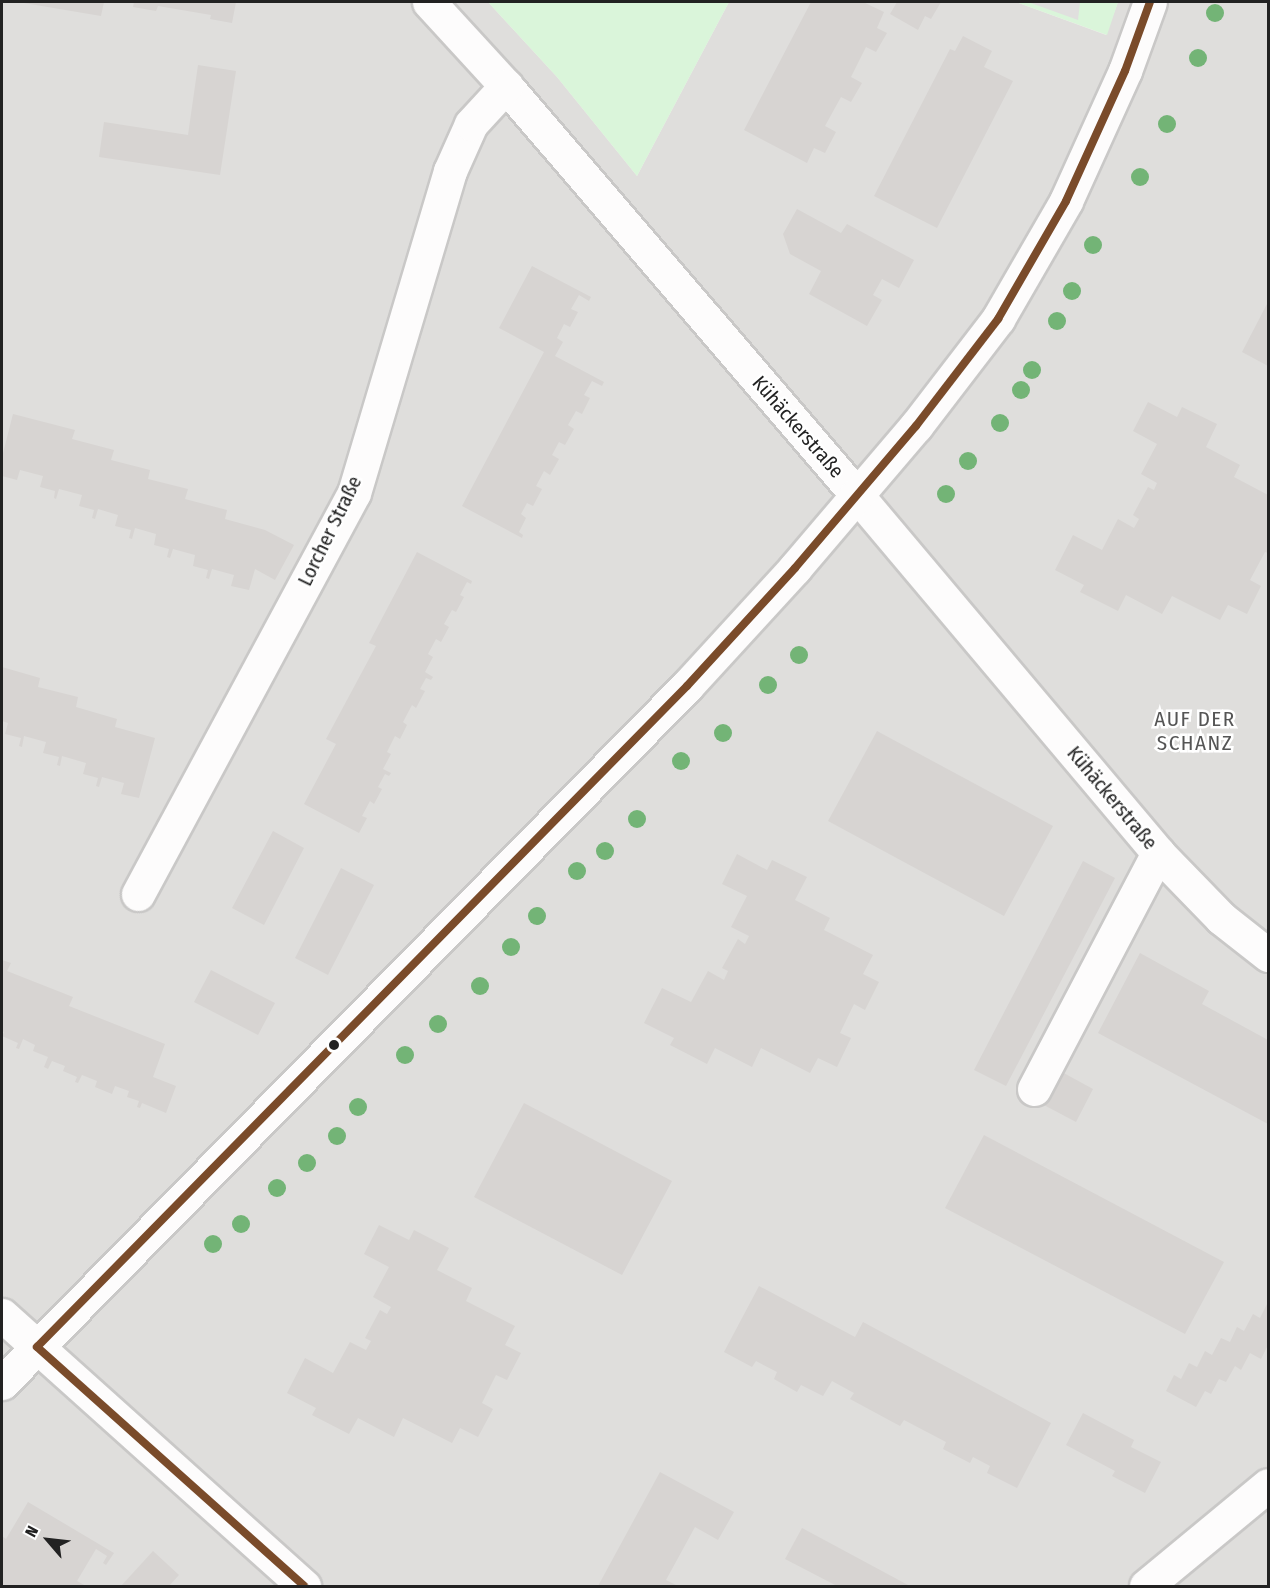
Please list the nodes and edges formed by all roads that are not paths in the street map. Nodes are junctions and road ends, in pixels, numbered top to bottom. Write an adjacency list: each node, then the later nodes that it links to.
1 (429, 2): 3 (street, Kühäckerstraße)
2 (1150, 2): 4 (street)
3 (506, 86): 4 (street, Kühäckerstraße); 6 (street, Lorcher Straße)
4 (856, 494): 5 (street, Kühäckerstraße); 10 (street)
5 (1158, 853): 7 (street, Kühäckerstraße); 8 (street)
6 (138, 894)
7 (1269, 955)
8 (1034, 1089)
9 (2, 1315): 10 (street)
10 (37, 1347): 11 (street); 13 (street)
11 (2, 1383)
12 (1269, 1485): 14 (street)
13 (304, 1587)
14 (1146, 1587)

